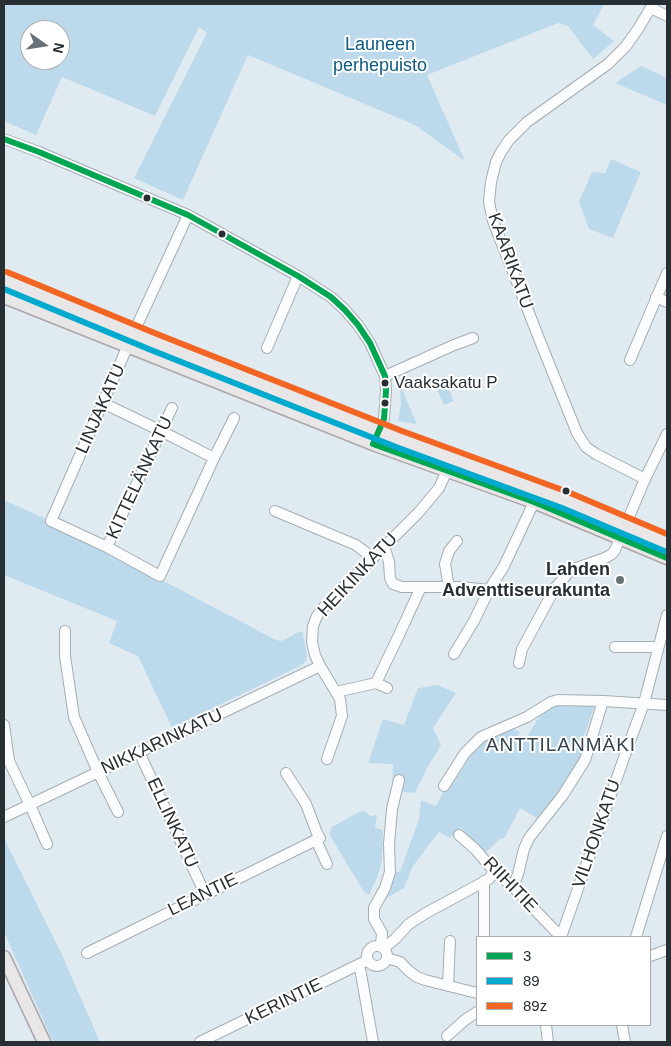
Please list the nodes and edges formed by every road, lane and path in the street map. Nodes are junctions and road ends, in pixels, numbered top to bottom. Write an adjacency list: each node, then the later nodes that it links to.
1 (652, 6): 2 (street); 25 (street, KAARIKATU)
2 (667, 16)
3 (4, 139): 4 (street)
4 (188, 215): 6 (street); 12 (street, LINJAKATU)
5 (667, 273): 9 (street)
6 (298, 276): 13 (street); 15 (street)
7 (4, 280): 12 (main road)
8 (4, 297): 12 (main road)
9 (656, 297): 10 (street); 14 (street)
10 (667, 302)
11 (473, 338): 15 (street)
12 (131, 340): 16 (street, LINJAKATU); 20 (main road); 22 (main road)
13 (267, 348)
14 (630, 360)
15 (385, 376): 20 (street)
16 (103, 403): 19 (street); 33 (street, LINJAKATU)
17 (172, 408): 19 (street, KITTELÄNKATU)
18 (234, 418): 23 (street)
19 (162, 431): 23 (street); 33 (street, KITTELÄNKATU)
20 (379, 431): 22 (street); 24 (main road)
21 (666, 440): 25 (street)
22 (374, 444): 24 (main road)
23 (214, 458): 33 (street)
24 (450, 465): 26 (main road); 28 (main road); 32 (street, HEIKINKATU)
25 (645, 478): 28 (street)
26 (534, 502): 29 (main road); 38 (street)
27 (275, 511): 34 (street)
28 (625, 526): 29 (street); 31 (main road)
29 (620, 538): 35 (main road); 44 (street)
30 (457, 541): 37 (street)
31 (667, 543)
32 (384, 546): 34 (street, HEIKINKATU); 36 (street)
33 (107, 547)
34 (372, 558): 45 (street, HEIKINKATU)
35 (667, 558)
36 (421, 587): 37 (street); 46 (street)
37 (449, 588): 38 (street)
38 (489, 590): 43 (street)
39 (667, 615): 42 (street, VILHONKATU)
40 (65, 631): 55 (street)
41 (615, 647): 42 (street)
42 (658, 647): 50 (street, VILHONKATU)
43 (454, 654)
44 (519, 663)
45 (320, 666): 48 (street, HEIKINKATU); 53 (street, NIKKARINKATU)
46 (376, 683): 47 (street); 48 (street)
47 (387, 688)
48 (336, 692): 54 (street, HEIKINKATU)
49 (603, 701): 50 (street); 58 (street); 69 (street)
50 (644, 703): 51 (street); 73 (street, VILHONKATU)
51 (667, 704)
52 (4, 724): 59 (street)
53 (139, 752): 55 (street, NIKKARINKATU); 70 (street, ELLINKATU)
54 (327, 759)
55 (98, 772): 59 (street, NIKKARINKATU); 60 (street)
56 (286, 773): 64 (street)
57 (399, 780): 76 (street)
58 (444, 786)
59 (30, 805): 61 (street, NIKKARINKATU); 65 (street)
60 (118, 812)
61 (4, 817)
62 (459, 834): 67 (street, RIIHITIE)
63 (667, 836): 74 (street)
64 (318, 839): 66 (street); 70 (street, LEANTIE)
65 (47, 844)
66 (327, 864)
67 (494, 871): 68 (street); 69 (street, RIIHITIE)
68 (484, 881): 71 (street); 76 (street)
69 (513, 887): 72 (street, RIIHITIE)
70 (205, 894): 78 (street, LEANTIE)
71 (484, 936)
72 (560, 936)
73 (561, 936)
74 (636, 936)
75 (450, 941): 83 (street)
76 (381, 944): 81 (street); 82 (street)
77 (667, 950): 79 (street)
78 (87, 953)
79 (651, 956)
80 (4, 957): 89 (main road)
81 (387, 958): 82 (street); 83 (street)
82 (363, 963): 90 (street, KERINTIE); 91 (street)
83 (448, 986): 84 (street)
84 (476, 993)
85 (476, 1013): 88 (street)
86 (546, 1026): 92 (street)
87 (622, 1026): 93 (street)
88 (446, 1036)
89 (44, 1042)
90 (200, 1042)
91 (373, 1042)
92 (548, 1042)
93 (625, 1042)

